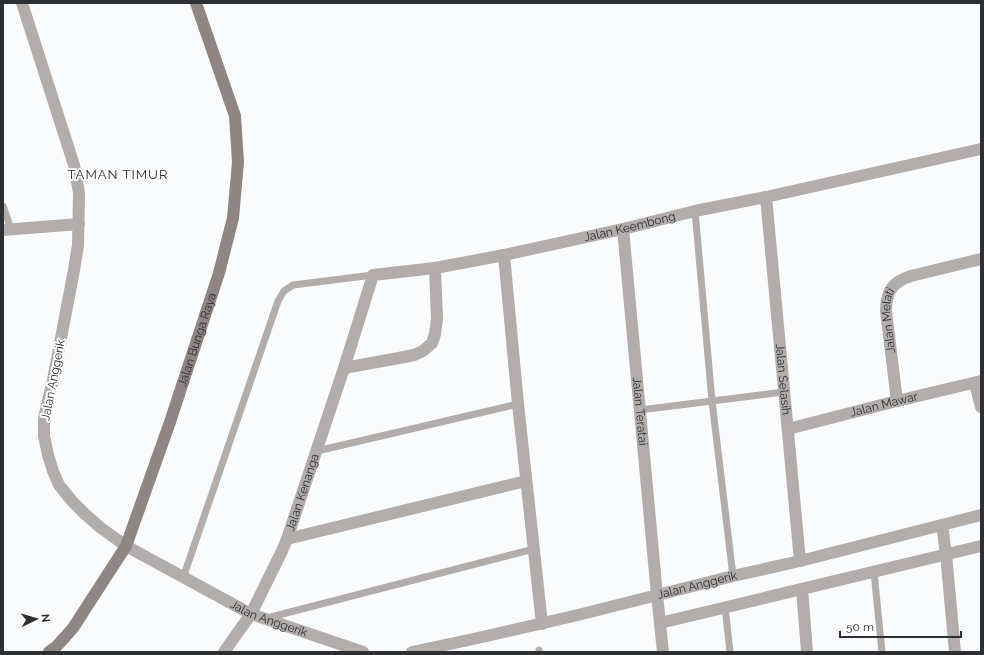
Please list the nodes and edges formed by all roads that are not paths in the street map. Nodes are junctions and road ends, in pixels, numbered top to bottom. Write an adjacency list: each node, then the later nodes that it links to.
1 (22, 3): 7 (street, Jalan Anggerik)
2 (196, 3): 28 (street, Jalan Bunga Raya)
3 (981, 149): 4 (street, Jalan Keembong)
4 (766, 197): 6 (street, Jalan Keembong); 16 (street, Jalan Selasih)
5 (3, 206): 9 (lane)
6 (695, 211): 8 (street, Jalan Keembong); 17 (lane)
7 (79, 224): 9 (street); 28 (street, Jalan Anggerik)
8 (623, 229): 10 (street, Jalan Keembong); 21 (street, Jalan Teratai)
9 (7, 230)
10 (504, 255): 12 (street, Jalan Keembong); 19 (street)
11 (981, 259): 18 (street, Jalan Melati)
12 (435, 268): 13 (street, Jalan Keembong); 14 (street)
13 (373, 275): 14 (street); 35 (lane)
14 (344, 368): 23 (street, Jalan Kenanga)
15 (978, 382): 18 (street, Jalan Mawar); 20 (street)
16 (784, 392): 17 (lane); 22 (street, Jalan Selasih)
17 (712, 401): 21 (lane); 34 (lane)
18 (897, 401): 22 (street, Jalan Mawar)
19 (518, 404): 23 (lane); 24 (street)
20 (981, 407)
21 (640, 410): 37 (street, Jalan Teratai)
22 (788, 429): 32 (street, Jalan Selasih)
23 (317, 451): 27 (street, Jalan Kenanga)
24 (526, 481): 27 (street); 30 (street)
25 (981, 515): 26 (street, Jalan Anggerik)
26 (942, 525): 31 (street); 32 (street, Jalan Anggerik)
27 (287, 539): 39 (street, Jalan Kenanga)
28 (126, 546): 35 (street, Jalan Anggerik); 43 (street, Jalan Bunga Raya)
29 (981, 546): 31 (street)
30 (534, 549): 40 (lane); 42 (street)
31 (946, 554): 33 (street); 51 (street)
32 (800, 561): 34 (street, Jalan Anggerik)
33 (874, 572): 36 (street); 50 (lane)
34 (733, 576): 37 (street, Jalan Anggerik)
35 (184, 578): 39 (street, Jalan Anggerik)
36 (802, 589): 38 (street); 49 (street)
37 (657, 595): 41 (street, Jalan Teratai); 42 (street, Jalan Anggerik)
38 (725, 607): 41 (street); 48 (lane)
39 (251, 614): 40 (street, Jalan Anggerik); 44 (street, Jalan Kenanga)
40 (265, 618): 45 (street, Jalan Anggerik)
41 (660, 623): 47 (street, Jalan Teratai)
42 (542, 624): 46 (street, Jalan Anggerik)
43 (49, 652)
44 (224, 652)
45 (363, 652)
46 (412, 652)
47 (663, 652)
48 (730, 652)
49 (807, 652)
50 (882, 652)
51 (955, 652)

